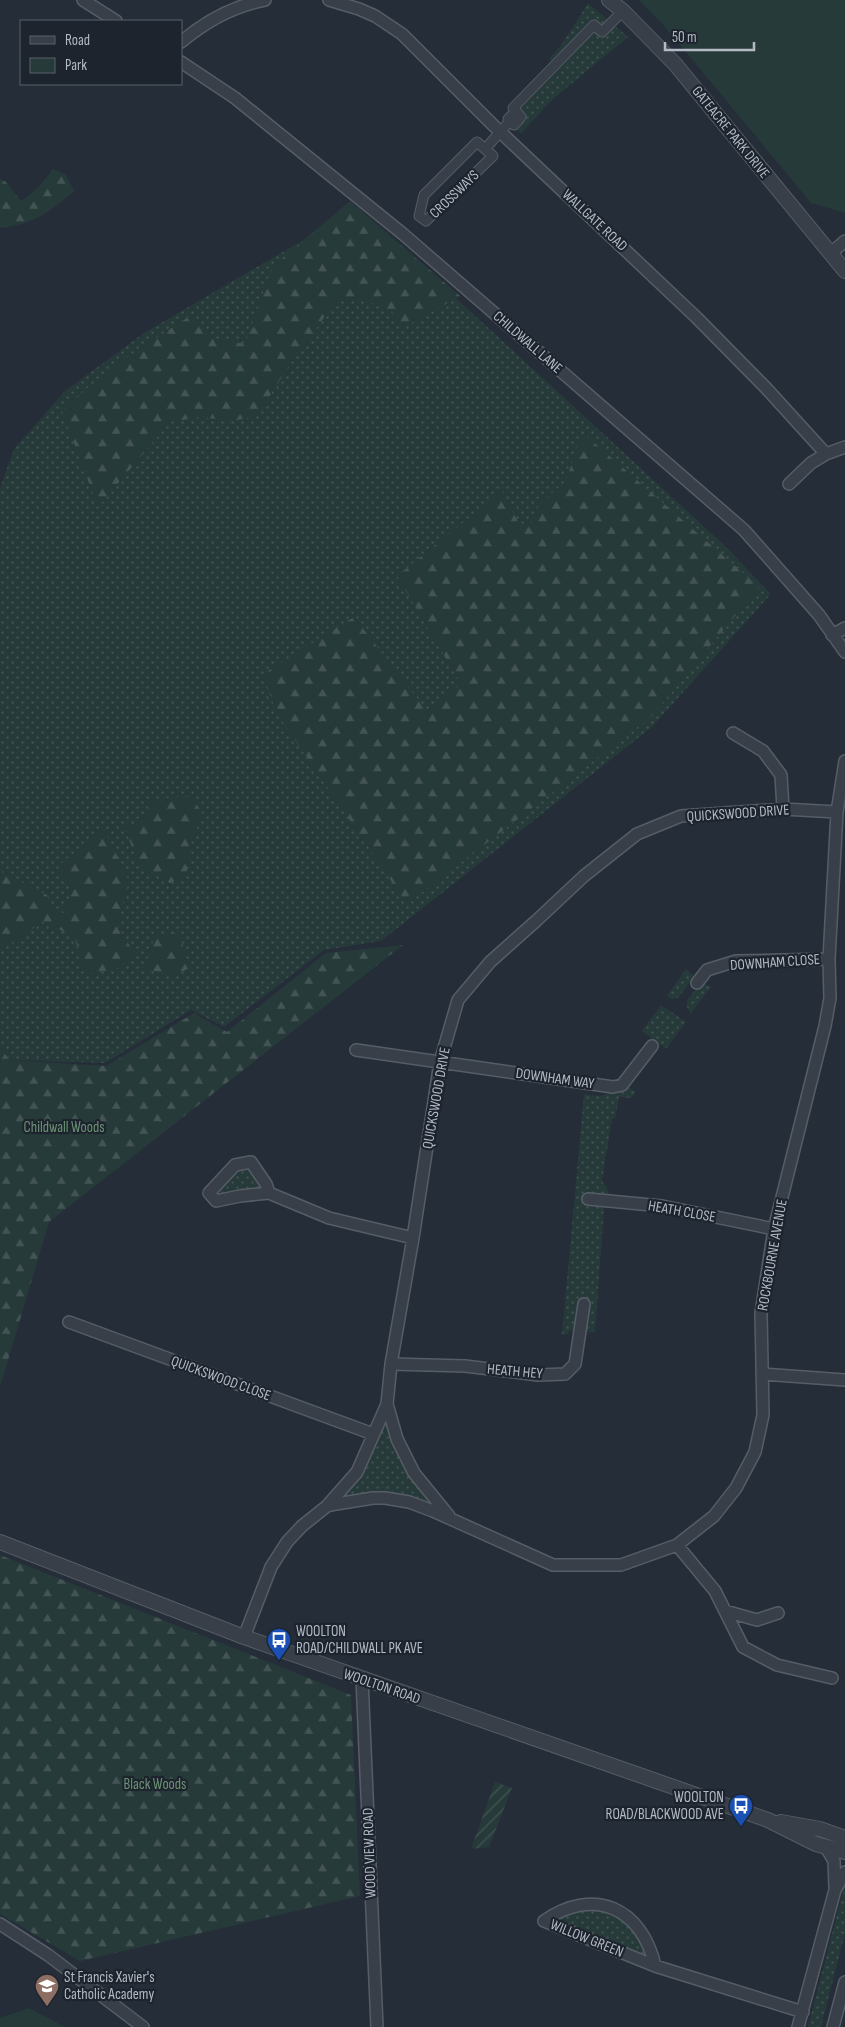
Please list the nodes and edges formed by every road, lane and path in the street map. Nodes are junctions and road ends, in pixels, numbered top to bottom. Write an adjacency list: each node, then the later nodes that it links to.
1 (83, 0): 6 (street)
2 (265, 0): 7 (street)
3 (329, 0): 9 (street, WALLGATE ROAD)
4 (609, 0): 5 (street, GATEACRE PARK DRIVE)
5 (623, 11): 9 (street, CROSSWAYS); 12 (street, GATEACRE PARK DRIVE)
6 (114, 20)
7 (182, 41)
8 (182, 63): 18 (street, CHILDWALL LANE)
9 (501, 132): 10 (street, CROSSWAYS); 15 (street, WALLGATE ROAD)
10 (486, 149): 10 (street, CROSSWAYS)
11 (845, 241): 12 (street)
12 (831, 253): 13 (street, GATEACRE PARK DRIVE)
13 (845, 271)
14 (845, 447): 15 (street)
15 (826, 454): 16 (street)
16 (789, 484)
17 (845, 628): 18 (street)
18 (832, 635): 19 (street, CHILDWALL LANE)
19 (845, 652)
20 (733, 733): 22 (street)
21 (845, 762): 23 (street, ROCKBOURNE AVENUE)
22 (783, 809): 23 (street, QUICKSWOOD DRIVE); 28 (street, QUICKSWOOD DRIVE)
23 (837, 812): 24 (street, ROCKBOURNE AVENUE)
24 (829, 959): 25 (street, DOWNHAM CLOSE); 31 (street, ROCKBOURNE AVENUE)
25 (698, 983)
26 (652, 1046): 28 (street, DOWNHAM WAY)
27 (356, 1050): 28 (street, DOWNHAM WAY)
28 (440, 1062): 32 (street, QUICKSWOOD DRIVE)
29 (269, 1193): 29 (street); 32 (street)
30 (588, 1199): 31 (street, HEATH CLOSE)
31 (774, 1230): 36 (street, ROCKBOURNE AVENUE)
32 (413, 1238): 35 (street, QUICKSWOOD DRIVE)
33 (584, 1304): 35 (street, HEATH HEY)
34 (69, 1322): 39 (street, QUICKSWOOD CLOSE)
35 (391, 1364): 38 (street, QUICKSWOOD DRIVE)
36 (762, 1374): 37 (street); 43 (street, ROCKBOURNE AVENUE)
37 (845, 1380)
38 (386, 1404): 39 (street, QUICKSWOOD DRIVE); 41 (street, ROCKBOURNE AVENUE)
39 (373, 1434): 40 (street, QUICKSWOOD DRIVE)
40 (327, 1506): 41 (street, ROCKBOURNE AVENUE); 46 (street, ROCKBOURNE AVENUE)
41 (451, 1519): 43 (street, ROCKBOURNE AVENUE)
42 (0, 1542): 46 (street, WOOLTON ROAD)
43 (677, 1545): 44 (street)
44 (725, 1611): 45 (street); 47 (street)
45 (778, 1613)
46 (244, 1637): 48 (street, WOOLTON ROAD)
47 (832, 1678)
48 (362, 1679): 49 (street, WOOLTON ROAD); 60 (street, WOOD VIEW ROAD)
49 (768, 1820): 50 (street, WOOLTON ROAD); 51 (street, WOOLTON ROAD)
50 (845, 1838)
51 (827, 1849): 52 (street, WOOLTON ROAD); 54 (street)
52 (845, 1852)
53 (845, 1872): 54 (street)
54 (835, 1890): 58 (street)
55 (0, 1924): 59 (street)
56 (656, 1966): 56 (street, WILLOW GREEN); 58 (street, WILLOW GREEN)
57 (845, 1982): 62 (street)
58 (803, 2012): 61 (street)
59 (142, 2027)
60 (377, 2027)
61 (798, 2027)
62 (833, 2027)

